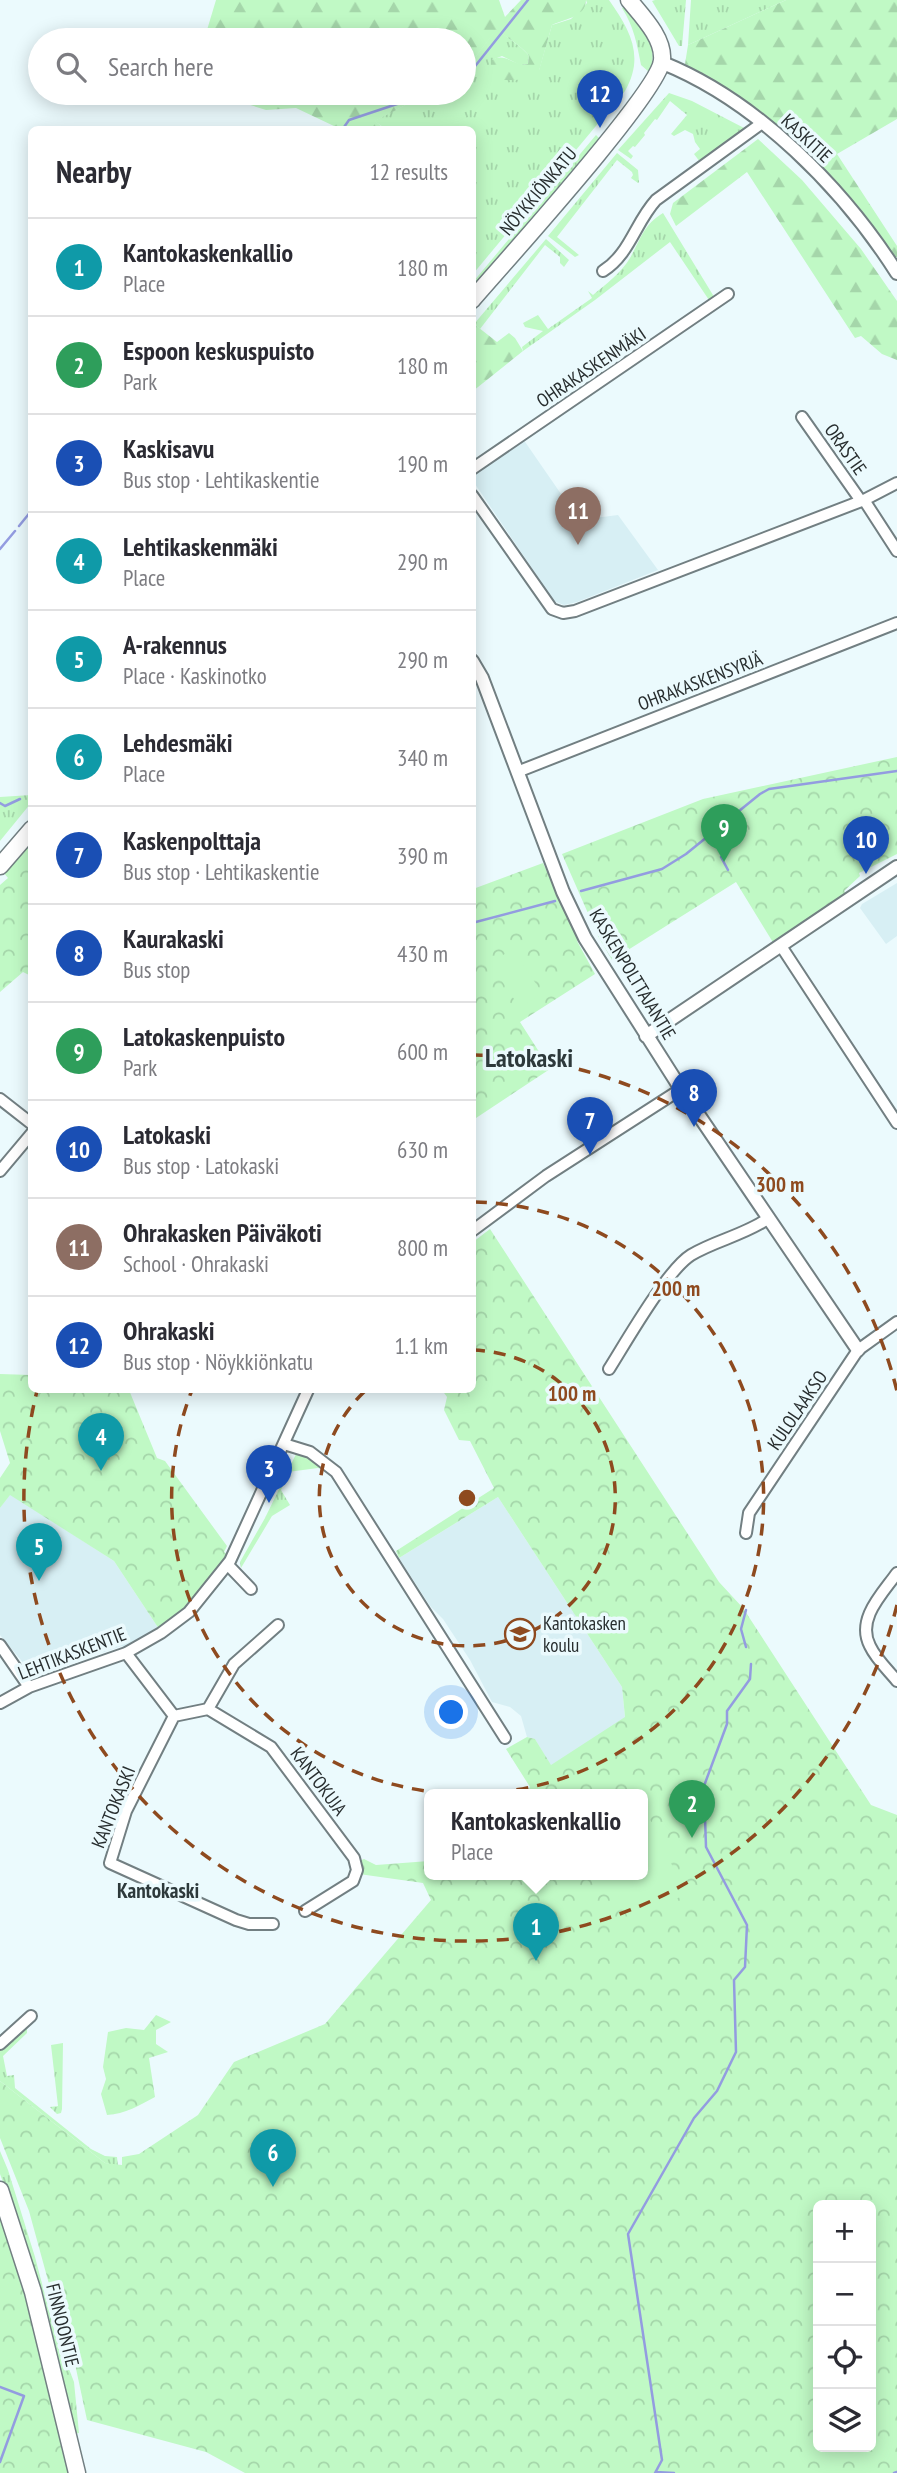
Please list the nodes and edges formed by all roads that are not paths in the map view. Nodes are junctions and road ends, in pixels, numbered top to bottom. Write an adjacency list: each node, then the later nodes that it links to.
1 (629, 0): 2 (main road)
2 (663, 63): 3 (street, KASKITIE); 6 (main road, NÖYKKIÖNKATU)
3 (762, 123): 4 (street); 5 (street, KASKITIE)
4 (603, 271)
5 (897, 273)
6 (476, 295)
7 (728, 295): 9 (street, OHRAKASKENMÄKI)
8 (802, 418): 11 (street, ORASTIE)
9 (476, 466)
10 (897, 483): 11 (street)
11 (862, 500): 12 (street); 13 (street)
12 (476, 501)
13 (897, 551)
14 (897, 623): 16 (street, OHRAKASKENSYRJÄ)
15 (476, 668): 16 (street, KASKENPOLTTAJANTIE)
16 (517, 772): 21 (street, KASKENPOLTTAJANTIE)
17 (28, 834): 18 (main road)
18 (0, 866)
19 (897, 867): 20 (street)
20 (781, 946): 21 (street); 25 (street)
21 (646, 1036): 22 (street, KASKENPOLTTAJANTIE)
22 (685, 1087): 28 (street, KASKENPOLTTAJANTIE); 29 (street)
23 (0, 1099): 24 (street)
24 (28, 1121)
25 (897, 1123)
26 (28, 1138): 27 (street)
27 (0, 1171)
28 (769, 1218): 31 (street, KASKENPOLTTAJANTIE); 32 (street)
29 (476, 1228)
30 (897, 1322): 31 (street, KULOLAAKSO)
31 (858, 1350): 35 (street, KULOLAAKSO)
32 (609, 1369)
33 (307, 1393): 34 (street, LEHTIKASKENTIE)
34 (284, 1444): 36 (street, LEHTIKASKENTIE); 47 (street)
35 (746, 1533)
36 (228, 1565): 38 (street); 41 (street, LEHTIKASKENTIE)
37 (897, 1573): 42 (street)
38 (250, 1589)
39 (278, 1625): 45 (street)
40 (0, 1645): 43 (street)
41 (126, 1653): 43 (street, LEHTIKASKENTIE); 46 (street)
42 (897, 1681)
43 (29, 1686): 44 (street, LEHTIKASKENTIE)
44 (0, 1703)
45 (208, 1709): 46 (street); 48 (street, KANTOKUJA)
46 (174, 1716): 49 (street, KANTOKASKI)
47 (505, 1738)
48 (305, 1911)
49 (273, 1924)
50 (31, 2016): 51 (street)
51 (0, 2044)
52 (0, 2190): 53 (main road, FINNOONTIE)
53 (77, 2473)

